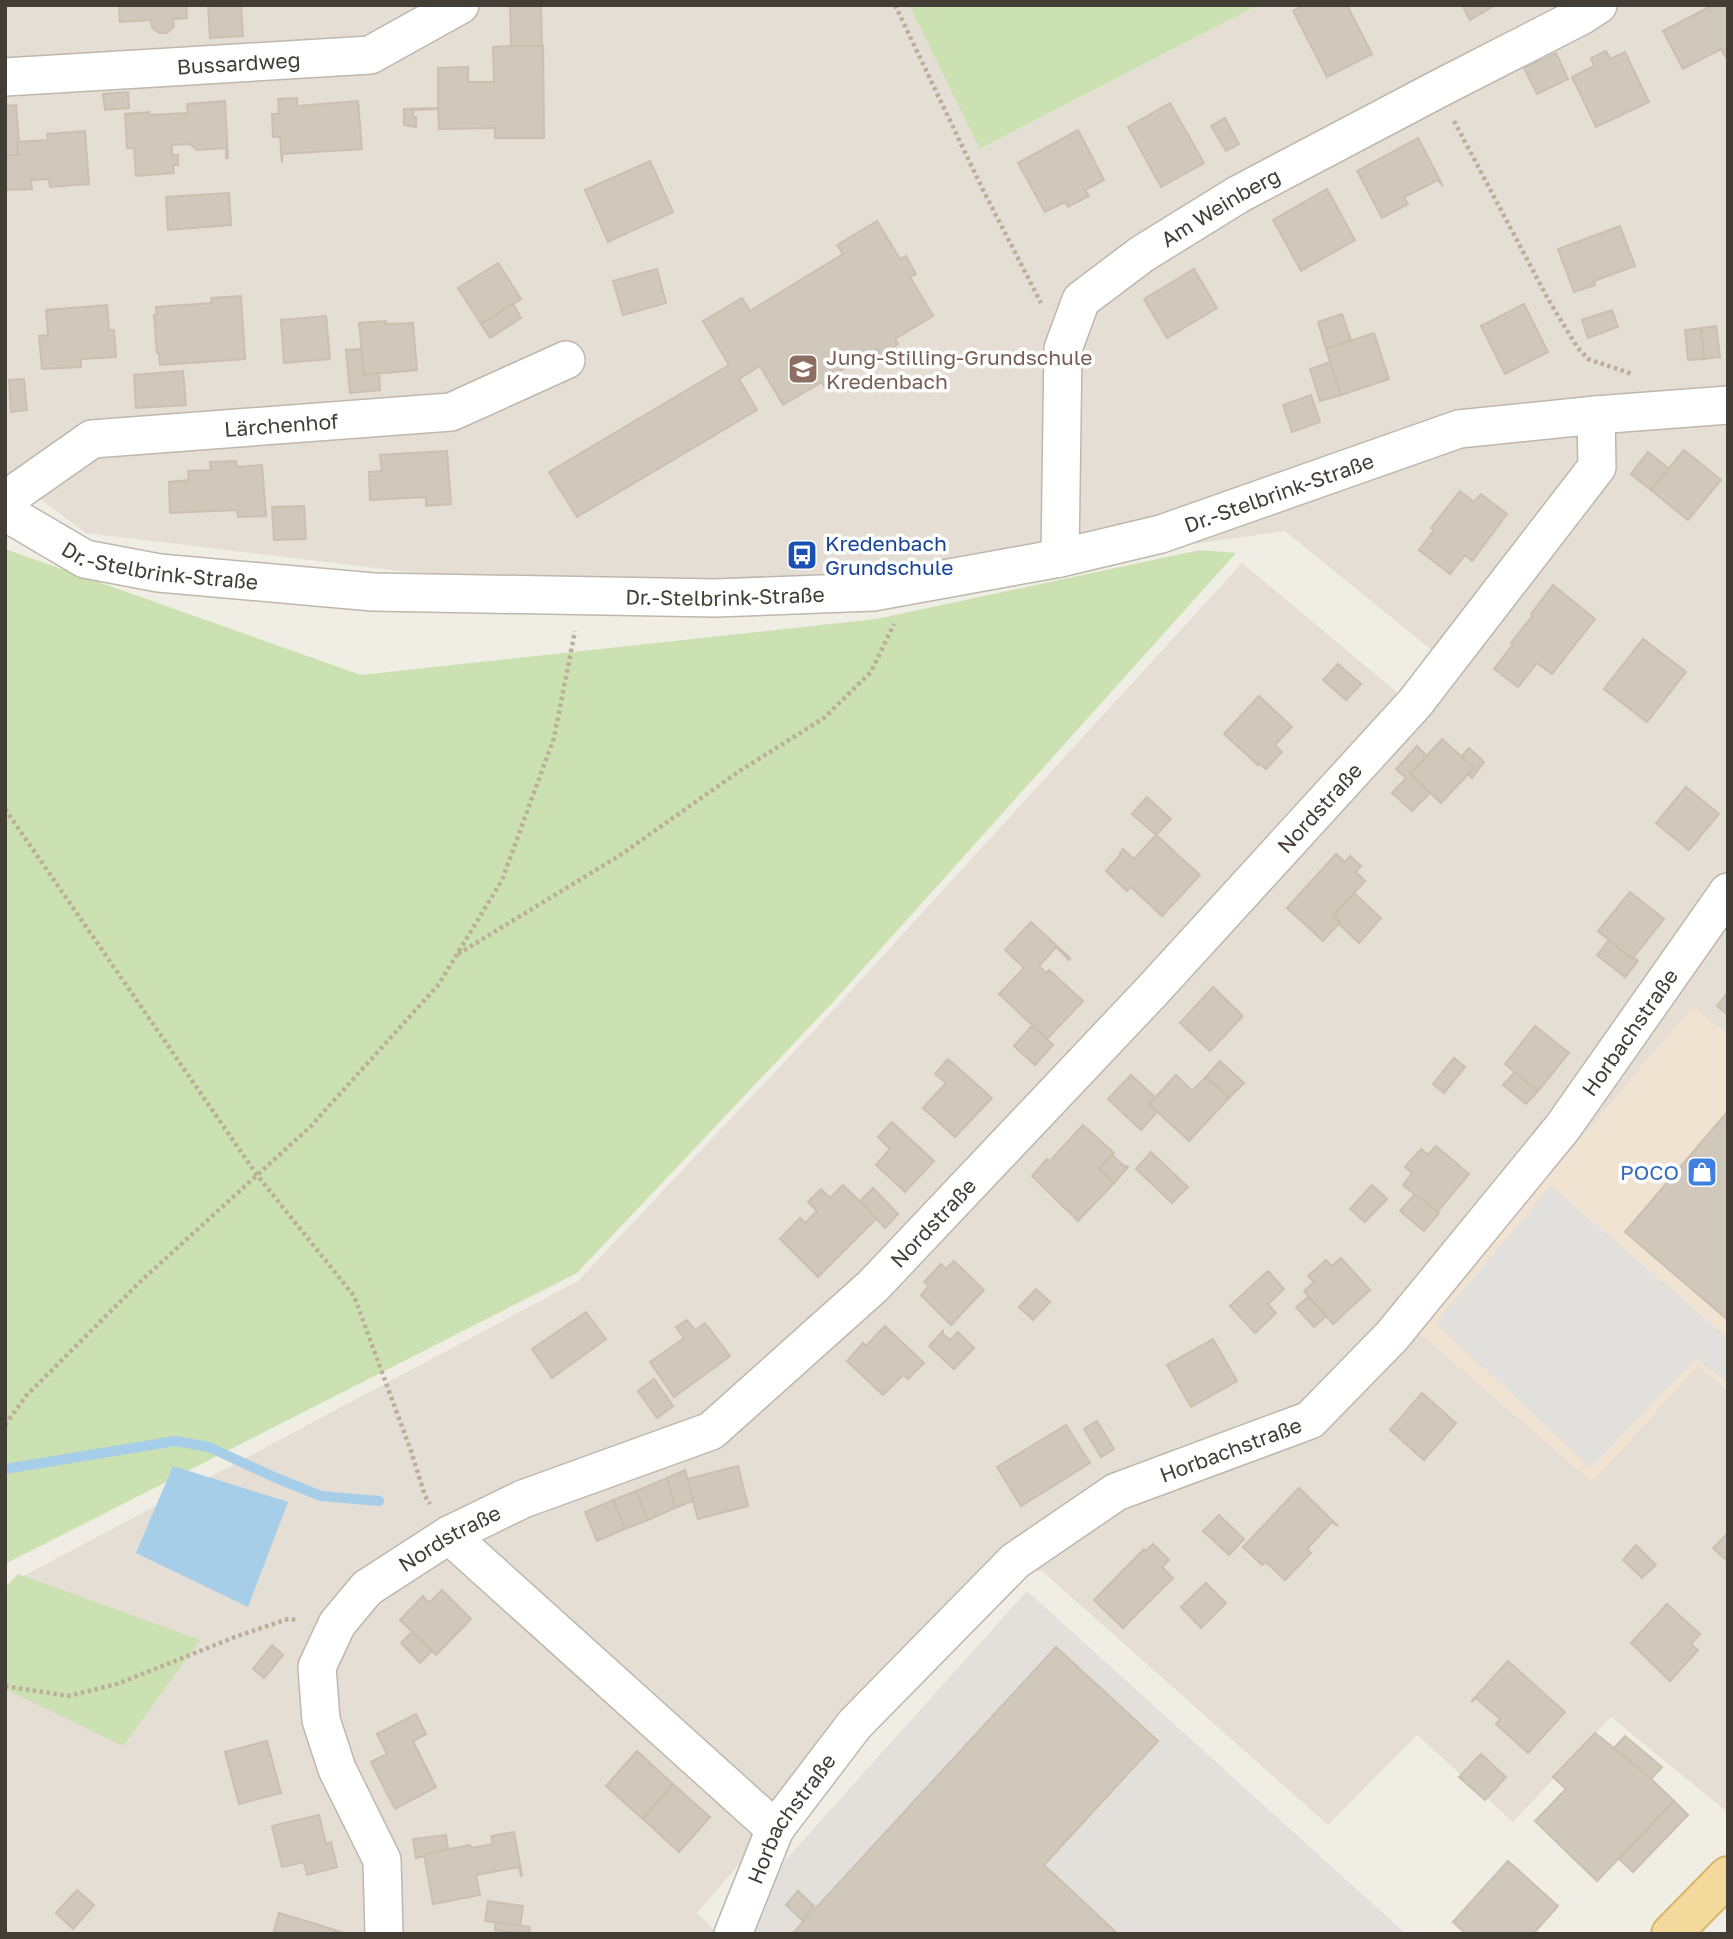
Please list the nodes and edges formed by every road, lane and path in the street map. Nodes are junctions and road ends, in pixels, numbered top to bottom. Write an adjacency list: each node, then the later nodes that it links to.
1 (460, 5): 4 (street, Bussardweg)
2 (895, 5): 6 (path)
3 (1598, 5): 5 (street, Am Weinberg)
4 (5, 77)
5 (1436, 90): 6 (street, Am Weinberg); 9 (path)
6 (1063, 349): 13 (street, Am Weinberg)
7 (566, 360): 11 (street, Lärchenhof)
8 (1728, 405): 9 (street, Dr.-Stelbrink-Straße)
9 (1677, 409): 10 (street, Dr.-Stelbrink-Straße)
10 (1596, 415): 13 (street, Dr.-Stelbrink-Straße); 21 (street, Nordstraße)
11 (5, 500)
12 (5, 512): 15 (street, Dr.-Stelbrink-Straße)
13 (1060, 558): 14 (street, Dr.-Stelbrink-Straße)
14 (912, 585): 15 (street, Dr.-Stelbrink-Straße); 18 (path)
15 (582, 596): 18 (path)
16 (5, 809): 19 (path)
17 (1728, 892): 24 (street, Horbachstraße)
18 (456, 956): 19 (path)
19 (257, 1175): 20 (path); 21 (path)
20 (5, 1425)
21 (449, 1535): 22 (street, Nordstraße); 24 (street)
22 (337, 1625): 23 (path); 26 (street, Nordstraße)
23 (5, 1686)
24 (775, 1829): 27 (street, Horbachstraße)
25 (1728, 1876): 28 (main road)
26 (384, 1934)
27 (733, 1934)
28 (1671, 1934)

